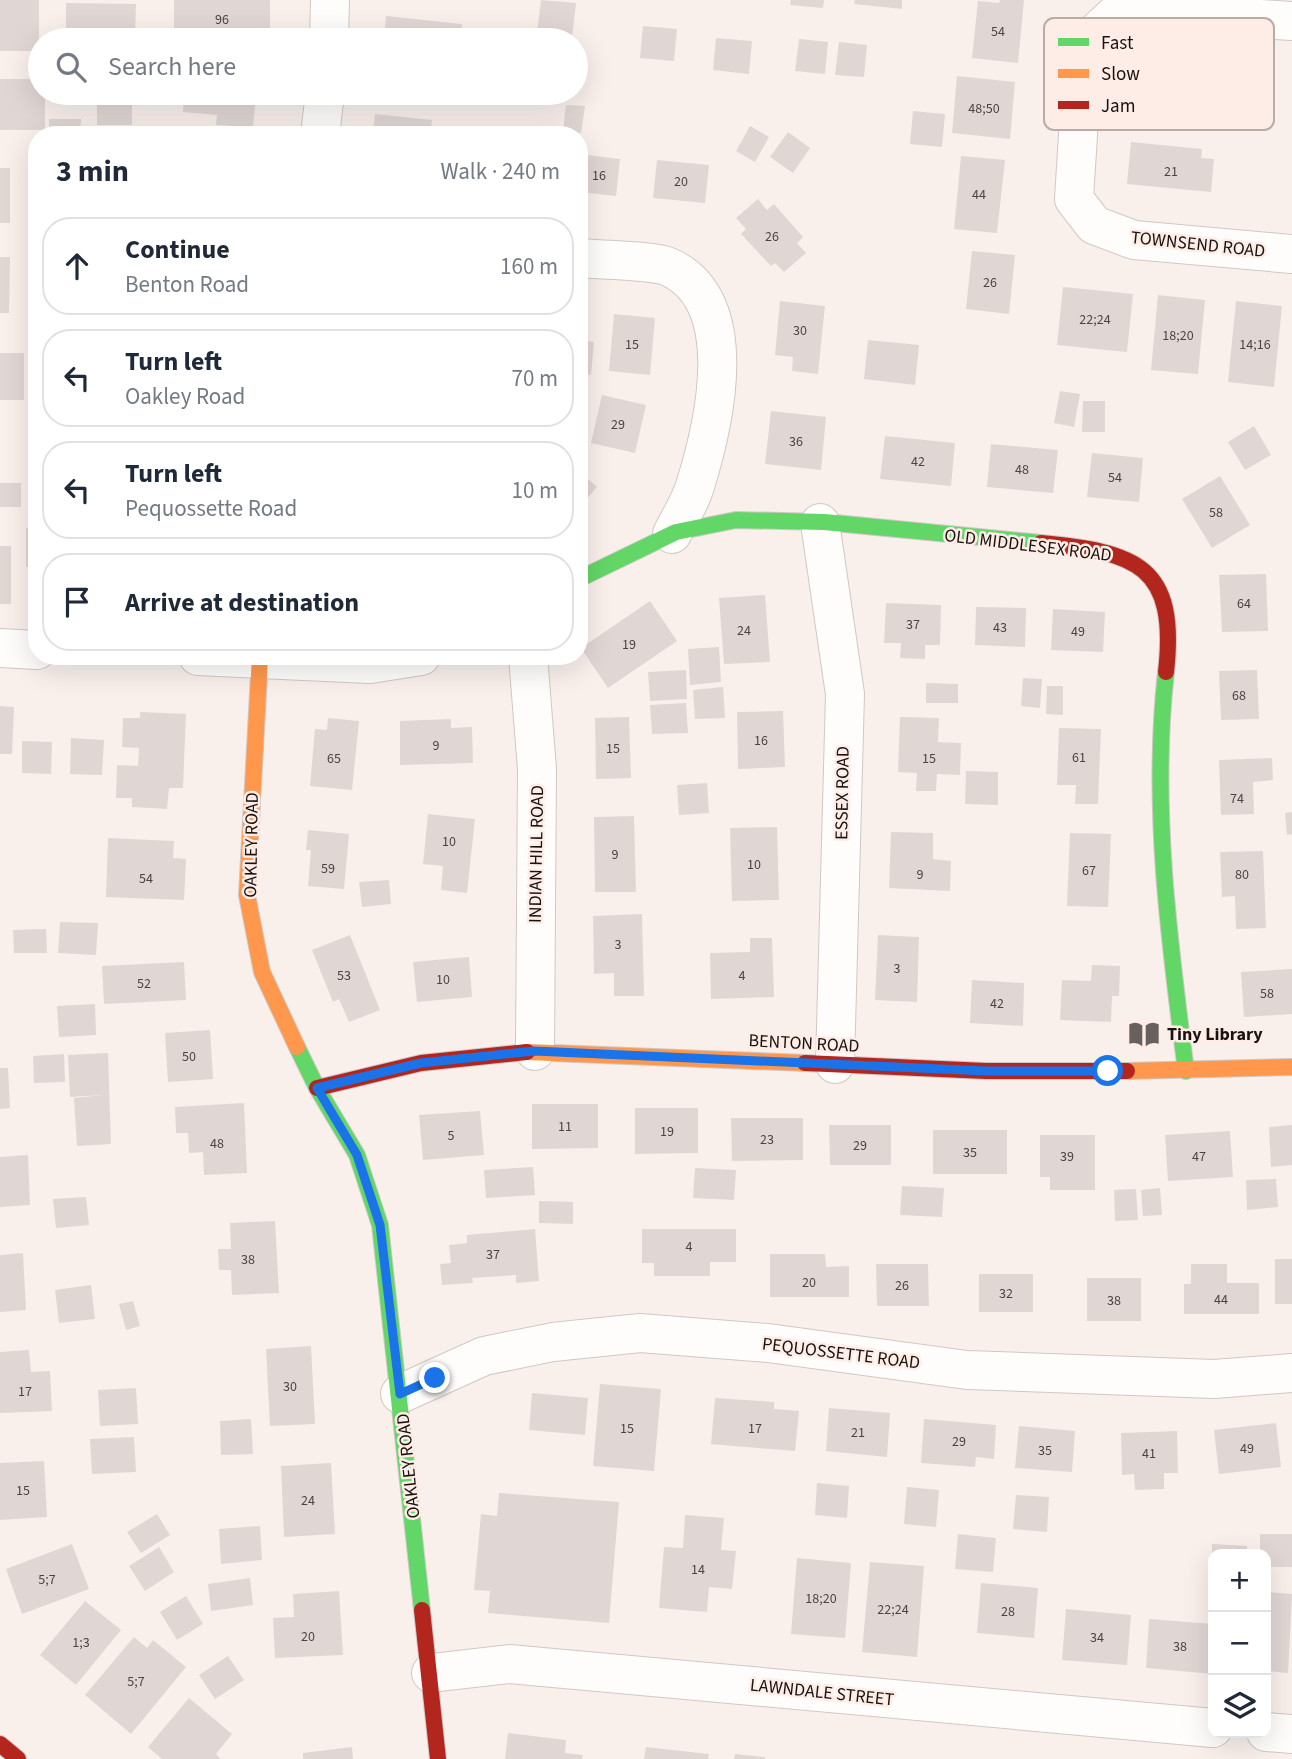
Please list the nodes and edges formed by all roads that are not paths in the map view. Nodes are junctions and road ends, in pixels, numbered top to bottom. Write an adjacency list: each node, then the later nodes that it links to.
1 (330, 0): 6 (street)
2 (1111, 18): 3 (street, TOWNSEND ROAD)
3 (1245, 18)
4 (1274, 20): 5 (street, TOWNSEND ROAD)
5 (1292, 21)
6 (329, 28)
7 (324, 105): 8 (street)
8 (321, 126)
9 (1079, 130): 10 (street, TOWNSEND ROAD)
10 (1292, 254)
11 (588, 259): 13 (street)
12 (820, 523): 13 (street, OLD MIDDLESEX ROAD); 20 (street, ESSEX ROAD); 22 (street, OLD MIDDLESEX ROAD)
13 (672, 534): 14 (street, OLD MIDDLESEX ROAD)
14 (588, 575)
15 (0, 648): 16 (street)
16 (28, 650)
17 (260, 665): 23 (street, OAKLEY ROAD)
18 (529, 665): 19 (street, INDIAN HILL ROAD)
19 (534, 1051): 20 (street, BENTON ROAD); 23 (street, BENTON ROAD)
20 (835, 1064): 22 (street, BENTON ROAD)
21 (1292, 1067): 22 (street, BENTON ROAD)
22 (1186, 1071)
23 (317, 1088): 25 (street, OAKLEY ROAD)
24 (1292, 1373): 25 (street, PEQUOSSETTE ROAD)
25 (400, 1394): 26 (street, OAKLEY ROAD)
26 (431, 1673): 27 (street, LAWNDALE STREET); 32 (street, OAKLEY ROAD)
27 (1208, 1728)
28 (1271, 1732): 29 (street)
29 (1292, 1734)
30 (0, 1744): 31 (street)
31 (18, 1759)
32 (438, 1759)

